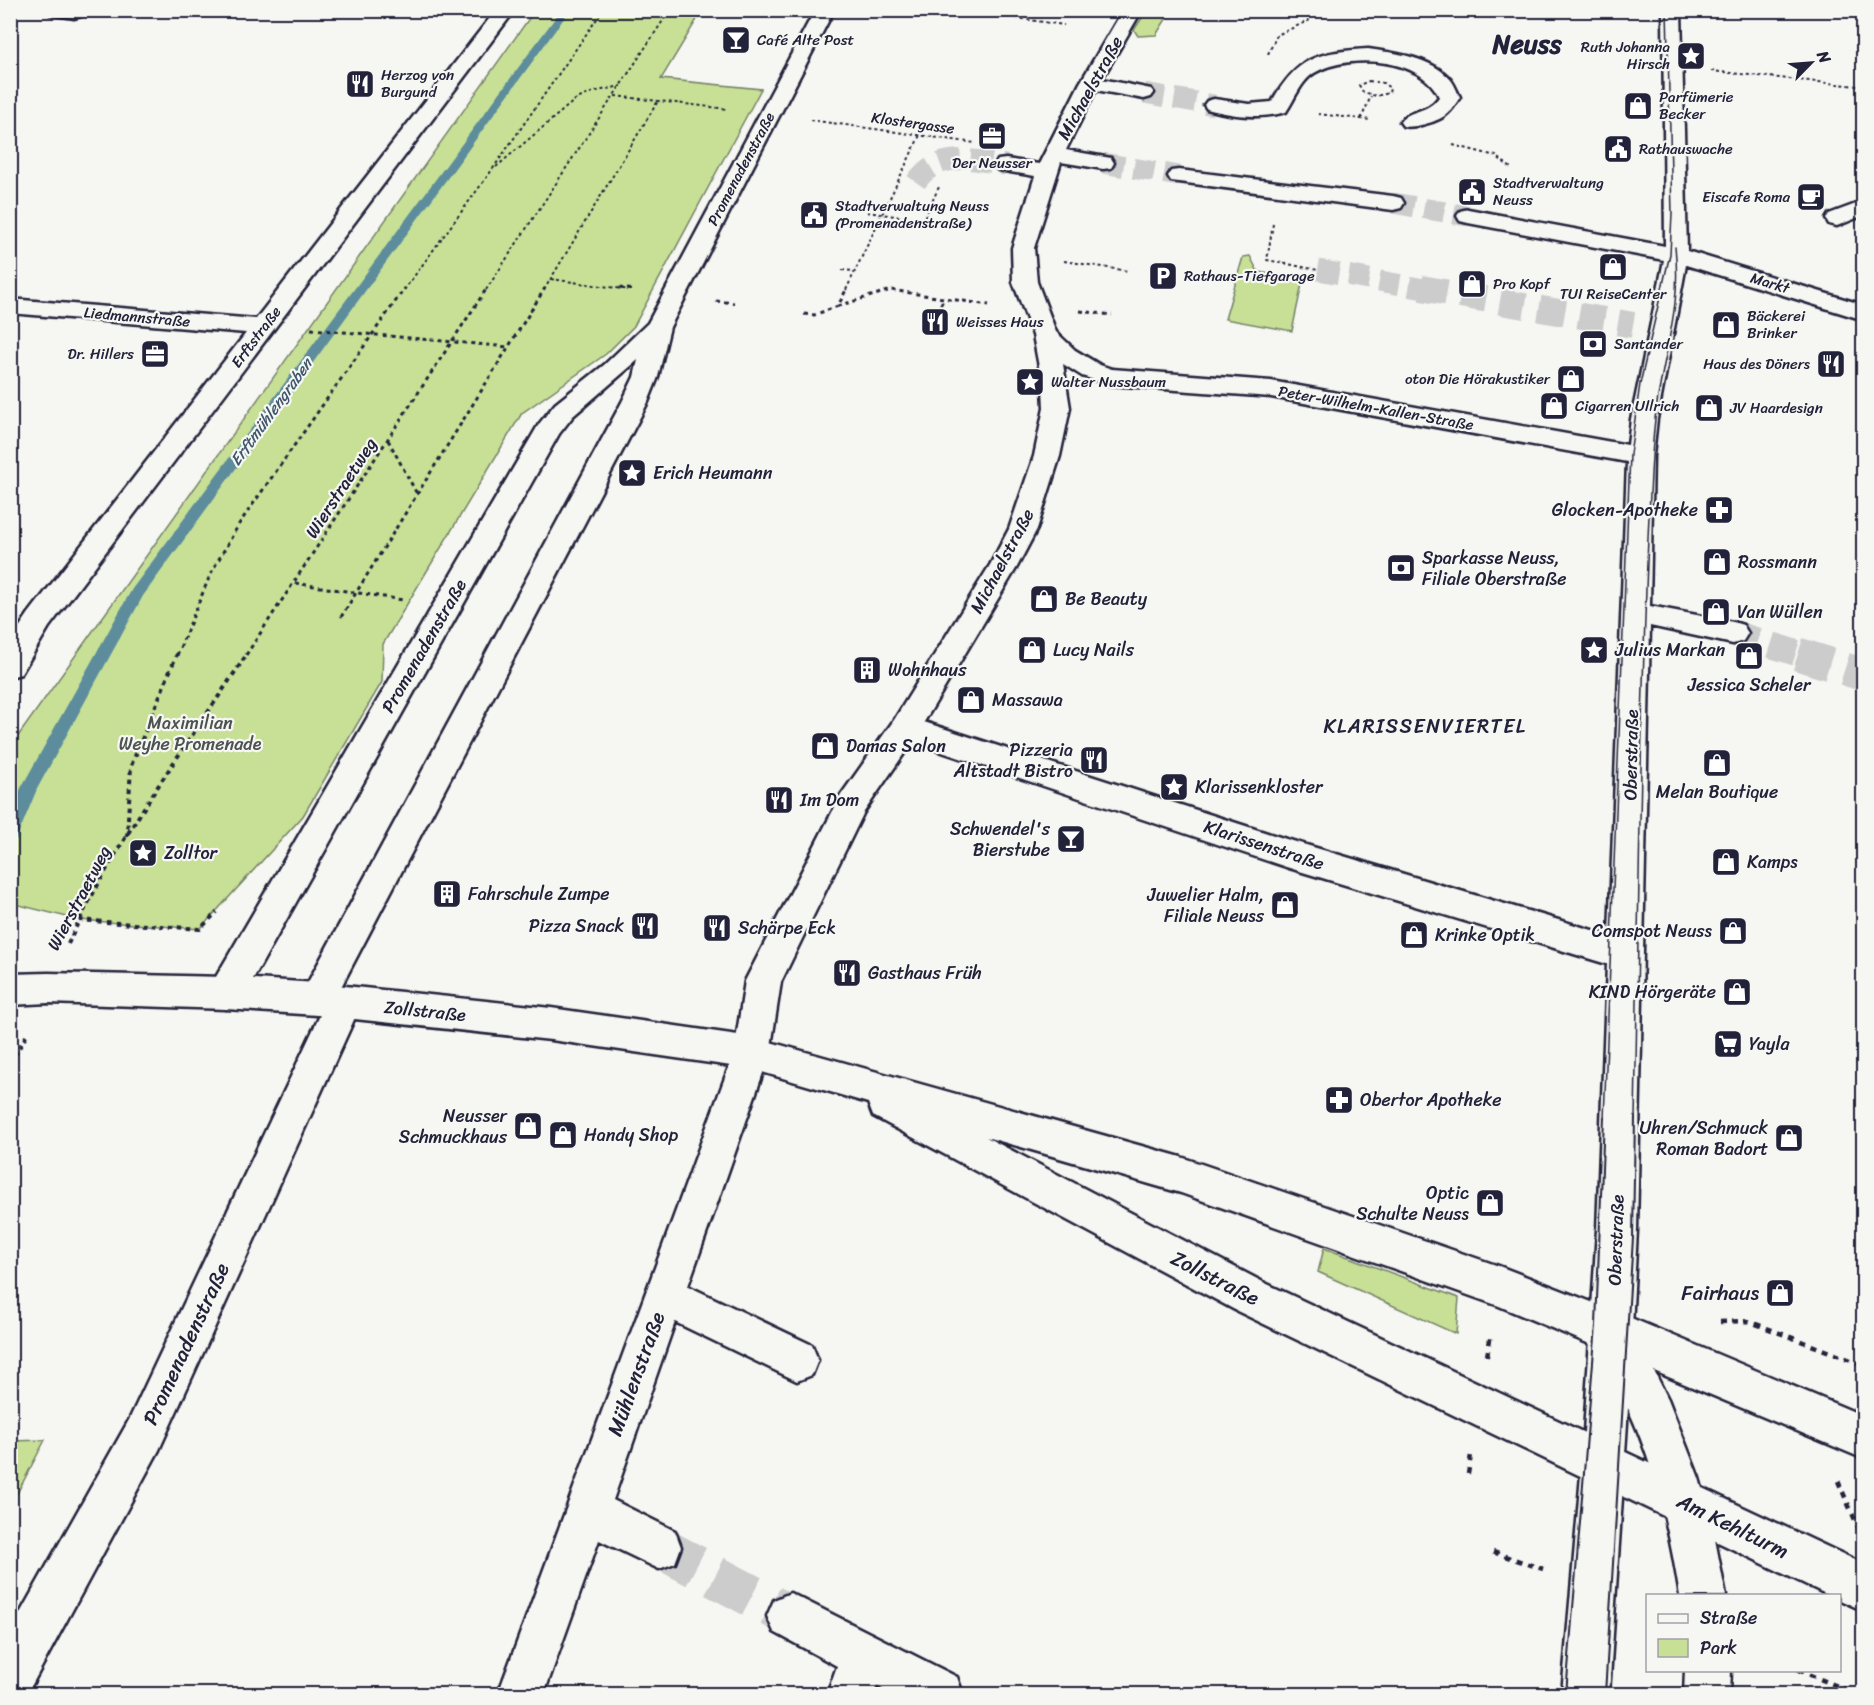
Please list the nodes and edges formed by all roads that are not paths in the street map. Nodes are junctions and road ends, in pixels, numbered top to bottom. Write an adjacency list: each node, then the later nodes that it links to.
1 (506, 10): 20 (street, Erftstraße)
2 (825, 10): 21 (street, Promenadenstraße)
3 (1133, 10): 5 (street, Michaelstraße)
4 (1672, 10): 17 (street, Oberstraße)
5 (1090, 83): 6 (street); 9 (street, Michaelstraße)
6 (1144, 93)
7 (1214, 105): 8 (street)
8 (1410, 122)
9 (1050, 162): 10 (street); 11 (street); 22 (street, Michaelstraße)
10 (1103, 163)
11 (1006, 165)
12 (1179, 177): 13 (street)
13 (1393, 203)
14 (1863, 207): 16 (street)
15 (1468, 216): 17 (street, Markt)
16 (1837, 219)
17 (1676, 255): 19 (street, Markt); 25 (street, Oberstraße)
18 (10, 306): 20 (street, Liedmannstraße)
19 (1863, 313)
20 (264, 327): 28 (street, Erftstraße)
21 (658, 327): 32 (street, Promenadenstraße); 33 (street, Promenadenstraße)
22 (1045, 335): 23 (street, Peter-Wilhelm-Kallen-Straße); 24 (street, Michaelstraße)
23 (1110, 377): 24 (street, Peter-Wilhelm-Kallen-Straße); 25 (street, Peter-Wilhelm-Kallen-Straße)
24 (1057, 408): 29 (street, Michaelstraße)
25 (1640, 456): 26 (street, Oberstraße)
26 (1635, 613): 27 (street); 30 (street, Oberstraße)
27 (1733, 633)
28 (10, 666)
29 (905, 728): 30 (street, Klarissenstraße); 34 (street, Michaelstraße)
30 (1626, 955): 37 (street, Oberstraße)
31 (10, 990): 32 (street, Zollstraße)
32 (226, 993): 33 (street, Zollstraße)
33 (330, 1000): 34 (street, Zollstraße); 49 (street, Promenadenstraße)
34 (752, 1053): 35 (street, Zollstraße); 36 (street, Mühlenstraße)
35 (834, 1077): 37 (street, Zollstraße); 40 (street, Zollstraße)
36 (665, 1296): 38 (street); 42 (street, Mühlenstraße)
37 (1612, 1331): 39 (street); 40 (street, Oberstraße); 41 (street, Oberstraße)
38 (797, 1360)
39 (1863, 1438)
40 (1604, 1463): 41 (street, Am Kehlturm); 52 (street, Oberstraße)
41 (1685, 1503): 44 (street, Am Kehlturm); 45 (street, Oberstraße)
42 (587, 1510): 43 (street); 50 (street, Mühlenstraße)
43 (659, 1547)
44 (1863, 1588)
45 (1703, 1594)
46 (790, 1616): 48 (street)
47 (1708, 1672): 53 (street)
48 (857, 1675): 51 (street)
49 (10, 1678)
50 (521, 1695)
51 (940, 1695)
52 (1585, 1695)
53 (1707, 1695)

